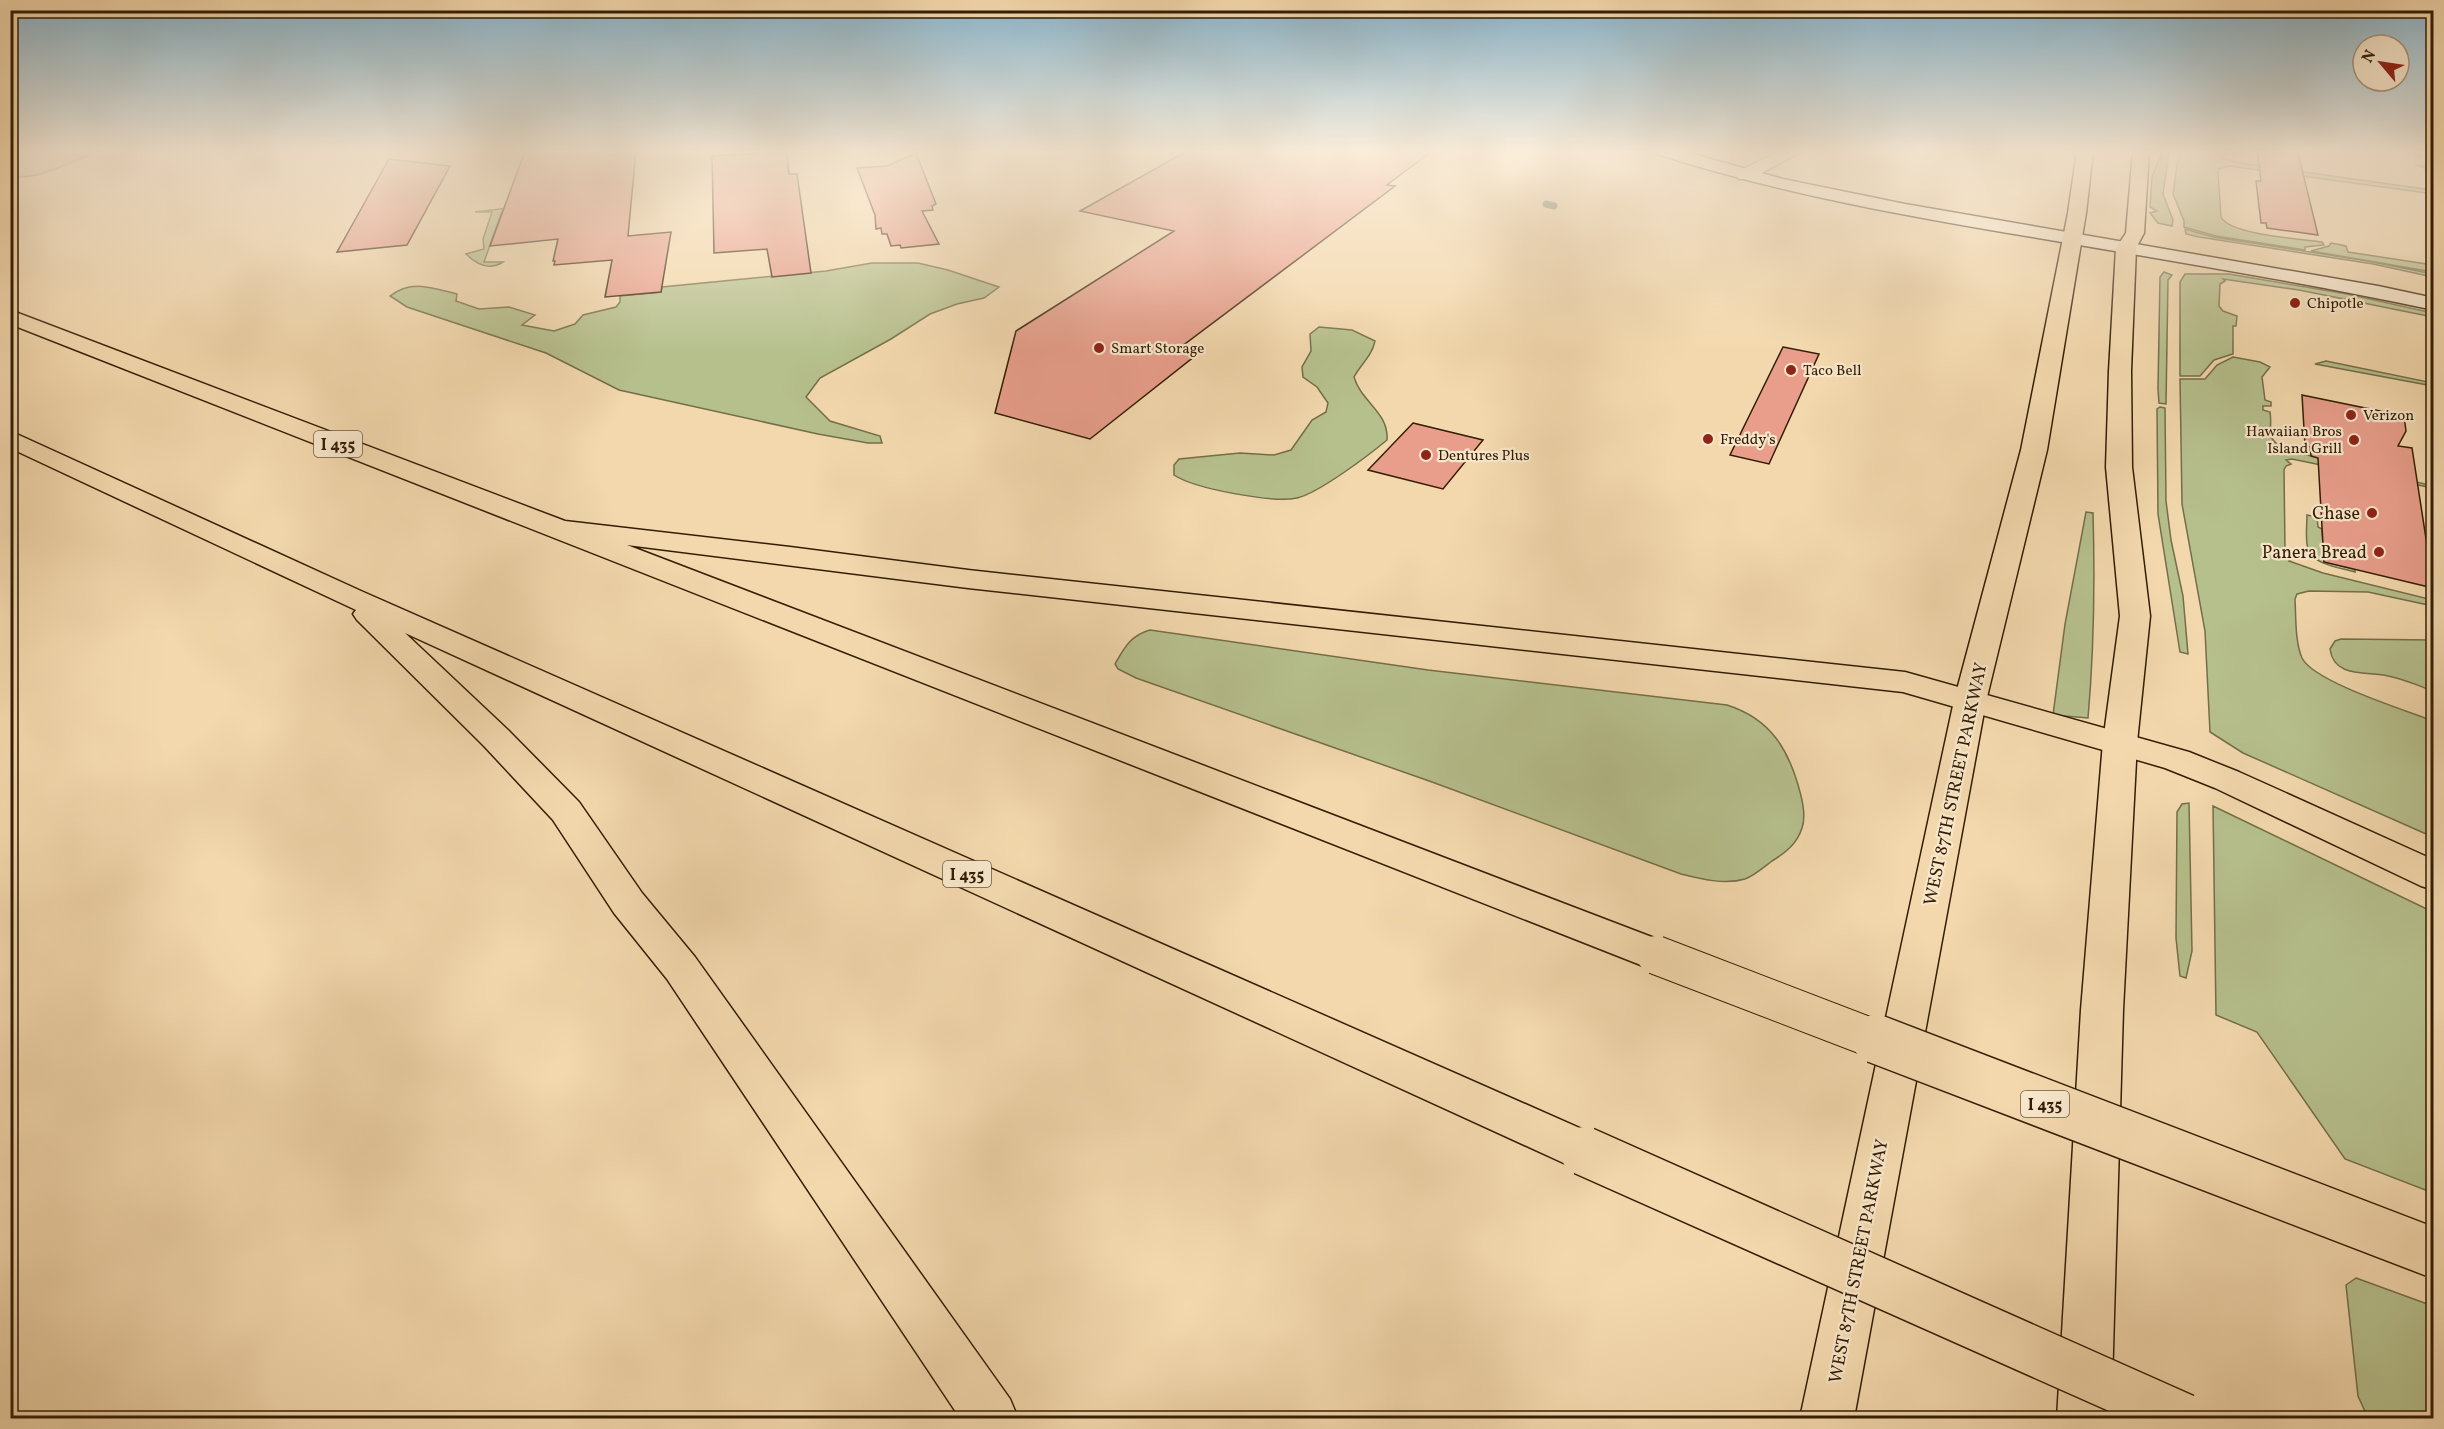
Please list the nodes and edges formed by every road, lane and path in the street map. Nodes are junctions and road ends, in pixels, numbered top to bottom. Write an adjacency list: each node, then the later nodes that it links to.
1 (1972, 218): 4 (street)
2 (2074, 218): 4 (main road, WEST 87TH STREET PARKWAY)
3 (2133, 218): 5 (main road)
4 (2072, 231): 5 (street); 14 (main road, WEST 87TH STREET PARKWAY)
5 (2130, 241): 6 (street); 7 (street); 15 (main road)
6 (2381, 273)
7 (2315, 279): 8 (street); 9 (street)
8 (2433, 293)
9 (2433, 304)
10 (10, 316): 12 (main road, I 435)
11 (10, 438): 13 (main road, I 435)
12 (554, 528): 14 (main road); 17 (main road, I 435, bridge)
13 (351, 597): 18 (main road); 21 (main road, I 435, bridge)
14 (1970, 701): 15 (main road); 19 (main road, WEST 87TH STREET PARKWAY)
15 (2120, 742): 16 (main road); 20 (main road)
16 (2433, 876)
17 (2433, 1253)
18 (991, 1419)
19 (1827, 1419)
20 (2084, 1419)
21 (2184, 1419)

